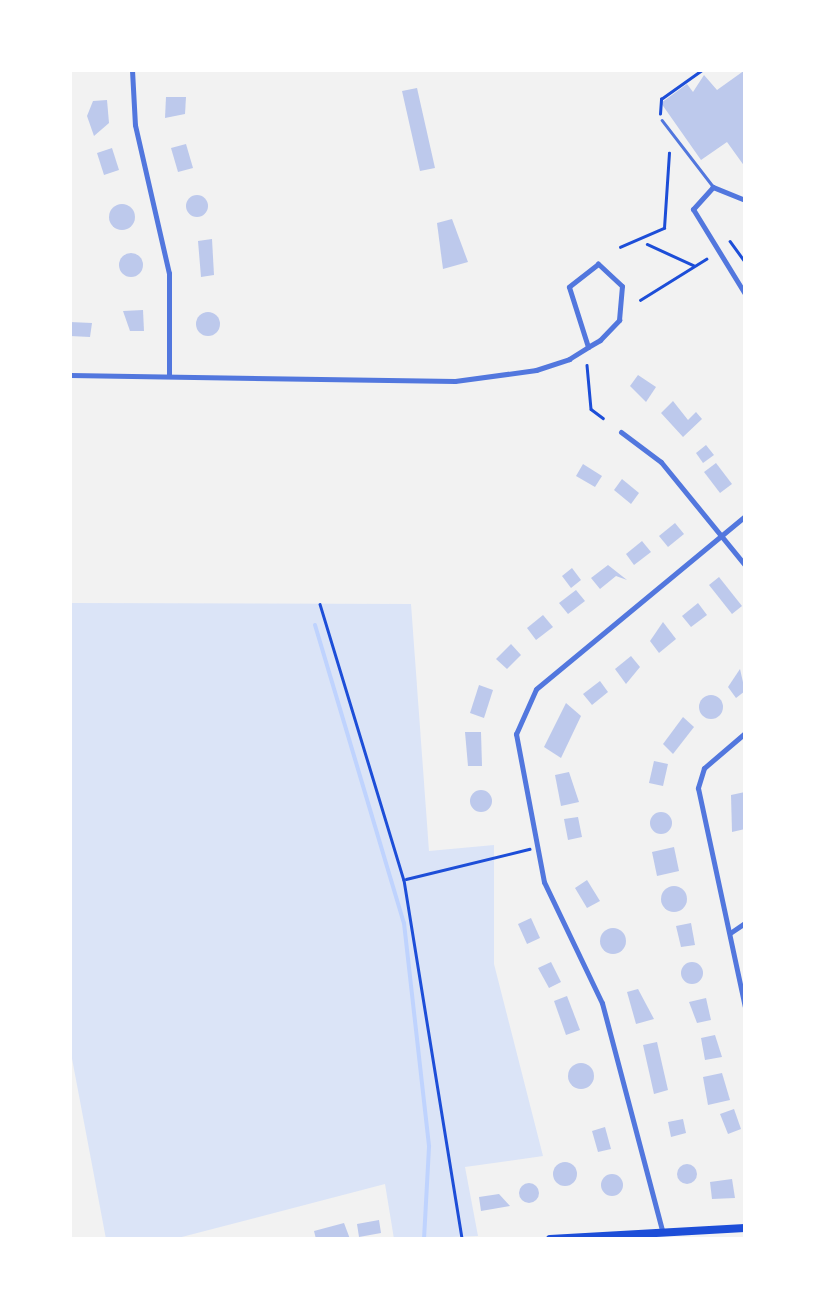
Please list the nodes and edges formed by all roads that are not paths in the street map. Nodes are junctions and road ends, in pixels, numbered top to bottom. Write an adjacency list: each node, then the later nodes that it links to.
1 (132, 70): 8 (street)
2 (662, 120): 3 (lane)
3 (713, 187): 4 (street); 5 (street)
4 (745, 200)
5 (745, 294)
6 (588, 348): 6 (street); 8 (street)
7 (70, 375): 8 (street)
8 (168, 376)
9 (621, 432): 11 (street)
10 (745, 516): 11 (street)
11 (724, 537): 12 (street); 18 (street)
12 (745, 565)
13 (745, 734): 15 (street)
14 (745, 923): 15 (street)
15 (730, 933): 16 (street)
16 (745, 1007)
17 (745, 1228): 18 (main road)
18 (662, 1230): 19 (main road)
19 (550, 1239)

